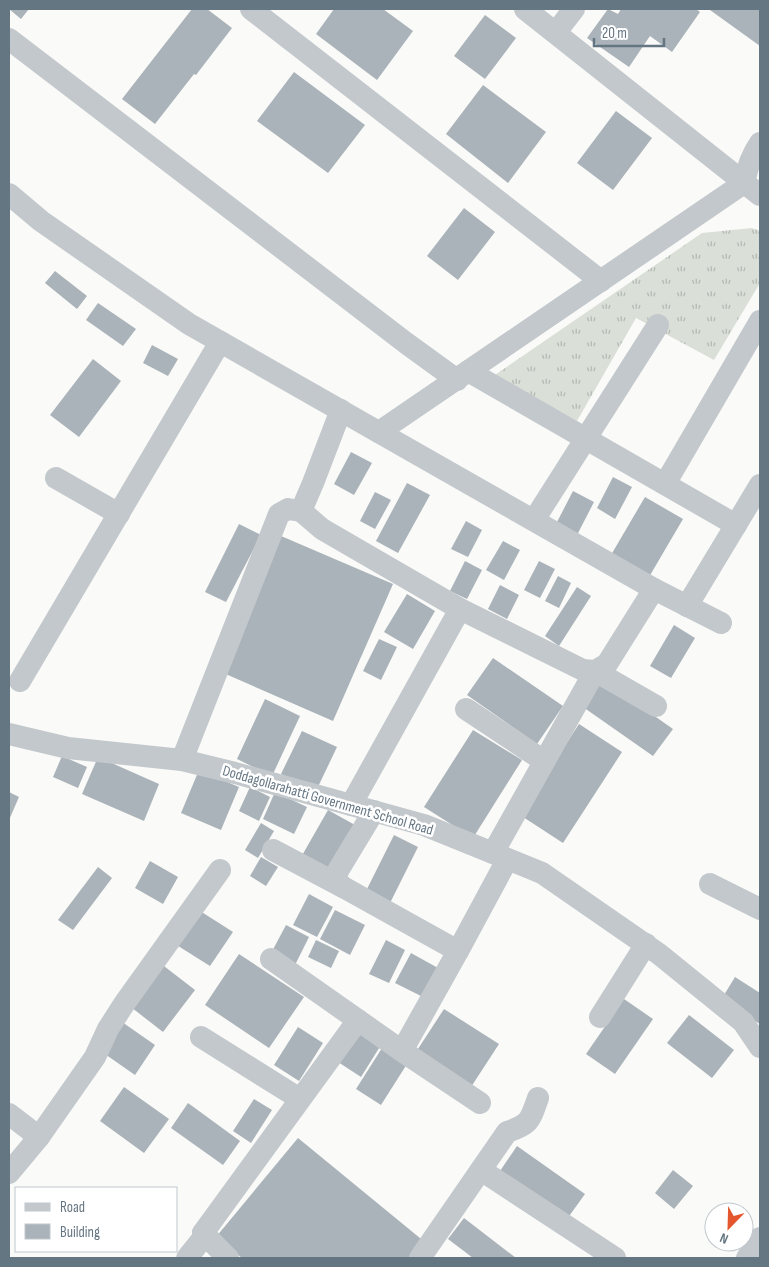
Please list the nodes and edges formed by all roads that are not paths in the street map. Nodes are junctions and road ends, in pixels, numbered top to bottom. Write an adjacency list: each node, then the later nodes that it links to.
1 (251, 9): 9 (street)
2 (525, 9): 4 (street)
3 (574, 9): 4 (street)
4 (556, 32): 7 (street)
5 (9, 39): 13 (street)
6 (760, 144): 7 (street)
7 (752, 189): 9 (street)
8 (9, 194): 12 (street)
9 (601, 280): 13 (street)
10 (760, 321): 18 (street)
11 (658, 325): 16 (street)
12 (220, 342): 14 (street); 21 (street)
13 (462, 375): 15 (street); 16 (street)
14 (342, 410): 15 (street); 20 (street)
15 (379, 432): 22 (street)
16 (587, 439): 18 (street); 22 (street)
17 (56, 478): 21 (street)
18 (665, 484): 23 (street)
19 (760, 485): 23 (street)
20 (301, 511): 26 (street); 33 (street)
21 (119, 514): 29 (street)
22 (534, 520): 24 (street)
23 (736, 525): 25 (street)
24 (654, 589): 25 (street); 28 (street)
25 (687, 606): 27 (street)
26 (460, 609): 28 (street); 35 (street)
27 (721, 623)
28 (595, 670): 30 (street); 34 (street)
29 (20, 681)
30 (656, 706)
31 (466, 709): 34 (street)
32 (9, 734): 33 (street, Doddagollarahatti Government School Road)
33 (182, 760): 35 (street, Doddagollarahatti Government School Road)
34 (544, 761): 38 (street)
35 (351, 805): 36 (street, Doddagollarahatti Government School Road)
36 (374, 811): 38 (street, Doddagollarahatti Government School Road); 41 (street)
37 (273, 850): 41 (street)
38 (500, 856): 43 (street, Doddagollarahatti Government School Road); 44 (street)
39 (220, 870): 55 (street)
40 (710, 884): 42 (street)
41 (343, 887): 44 (street)
42 (760, 909)
43 (646, 944): 46 (street); 49 (street, Doddagollarahatti Government School Road)
44 (458, 951): 50 (street)
45 (271, 959): 47 (street)
46 (600, 1017)
47 (358, 1020): 50 (street); 52 (street)
48 (201, 1037): 52 (street)
49 (760, 1047)
50 (402, 1051): 53 (street)
51 (538, 1098): 56 (street)
52 (300, 1099): 58 (street)
53 (480, 1103)
54 (9, 1114): 55 (street)
55 (39, 1137): 57 (street)
56 (481, 1170): 62 (street); 63 (street)
57 (9, 1173)
58 (203, 1233): 60 (street); 61 (street)
59 (760, 1238): 64 (street)
60 (187, 1258)
61 (228, 1258)
62 (420, 1258)
63 (615, 1258)
64 (748, 1258)

